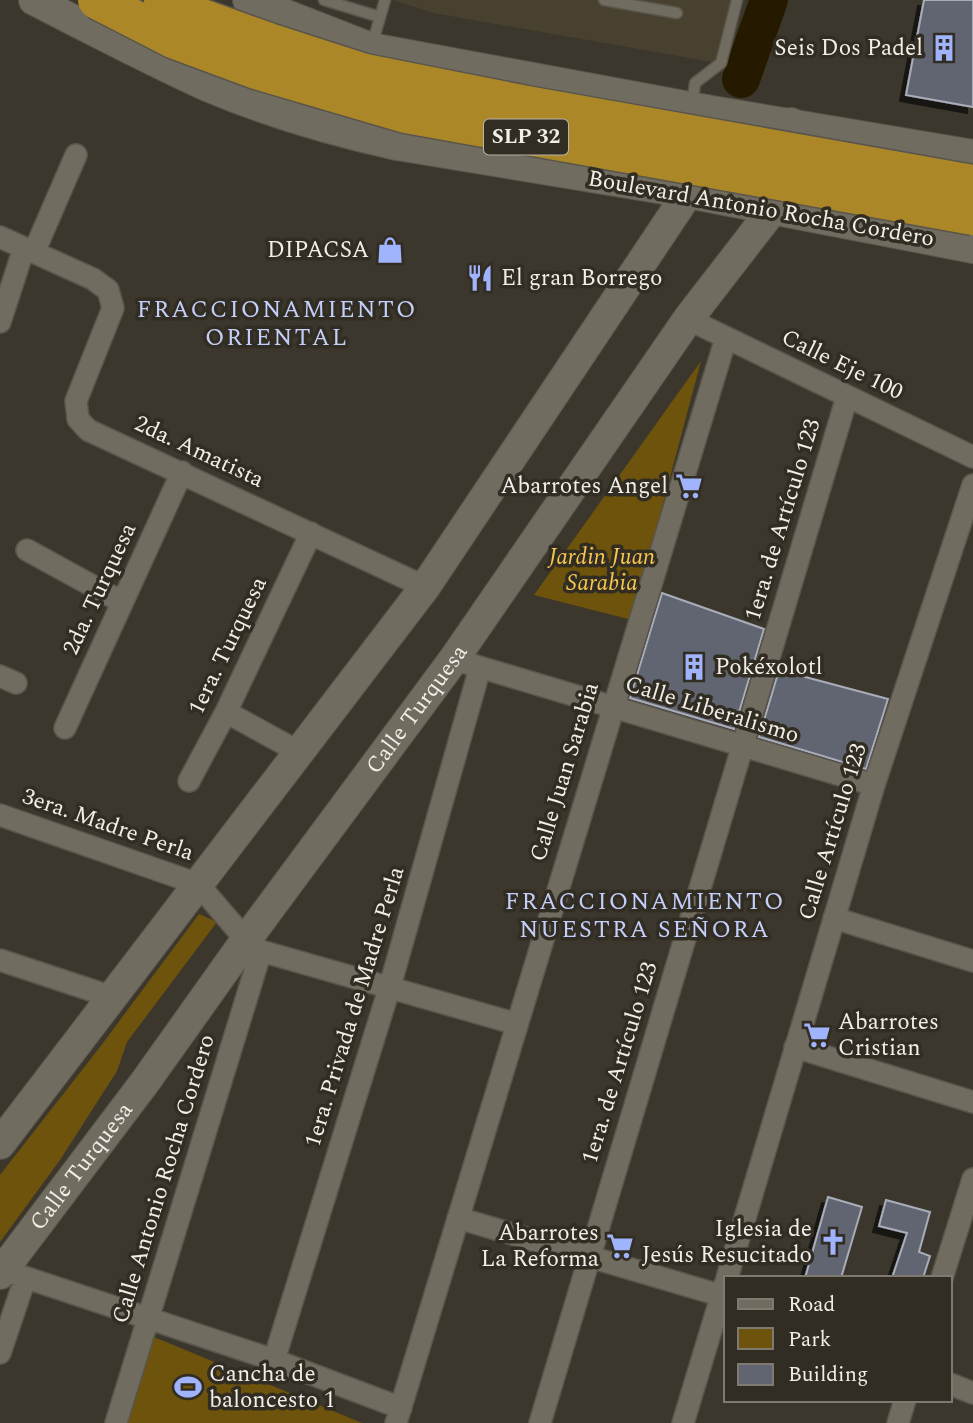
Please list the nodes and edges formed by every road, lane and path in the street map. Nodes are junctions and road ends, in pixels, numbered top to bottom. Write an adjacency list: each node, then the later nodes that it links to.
1 (33, 0): 18 (main road, Boulevard Antonio Rocha Cordero / SLP 32)
2 (97, 0): 22 (highway, Boulevard Antonio Rocha Cordero / SLP 32, bridge)
3 (163, 0): 19 (highway, SLP 32, bridge)
4 (248, 0): 11 (main road)
5 (324, 0): 10 (lane)
6 (385, 0): 10 (lane)
7 (604, 0): 9 (lane)
8 (737, 0): 13 (lane)
9 (677, 13)
10 (380, 17): 11 (lane)
11 (373, 44): 12 (main road); 13 (lane)
12 (613, 92): 13 (main road); 18 (main road)
13 (697, 105): 14 (main road); 20 (main road)
14 (791, 123): 15 (main road); 21 (main road, Calle Turquesa)
15 (889, 141): 17 (main road); 23 (main road)
16 (76, 155): 26 (street)
17 (973, 155)
18 (597, 178): 20 (main road, Boulevard Antonio Rocha Cordero / SLP 32)
19 (973, 184)
20 (688, 193): 21 (main road, Boulevard Antonio Rocha Cordero / SLP 32); 36 (main road)
21 (774, 209): 23 (main road, Boulevard Antonio Rocha Cordero / SLP 32); 27 (main road, Calle Turquesa)
22 (973, 216)
23 (874, 230): 25 (main road, Boulevard Antonio Rocha Cordero / SLP 32)
24 (0, 237): 26 (street)
25 (973, 248)
26 (29, 250): 28 (street); 32 (street, 2da. Amatista)
27 (688, 319): 29 (street, Calle Eje 100); 38 (main road, Calle Turquesa)
28 (0, 323)
29 (726, 338): 30 (street, Calle Eje 100); 39 (street, Calle Juan Sarabia)
30 (847, 397): 31 (street, Calle Eje 100); 42 (street, 1era. de Artículo 123)
31 (973, 457)
32 (182, 472): 34 (street, 2da. Amatista); 37 (street, 2da. Turquesa)
33 (973, 485): 45 (street, Calle Artículo 123)
34 (311, 533): 36 (street, 2da. Amatista); 40 (street, 1era. Turquesa)
35 (27, 550): 37 (street)
36 (425, 587): 43 (main road)
37 (122, 602): 41 (street, 2da. Turquesa)
38 (467, 664): 39 (street, Calle Liberalismo); 49 (main road, Calle Turquesa); 52 (street, 1era. Privada de Madre Perla)
39 (612, 707): 42 (street, Calle Liberalismo); 54 (street, Calle Juan Sarabia)
40 (226, 712): 43 (street); 44 (street, 1era. Turquesa)
41 (65, 728)
42 (742, 746): 45 (street, Calle Liberalismo); 60 (street, 1era. de Artículo 123)
43 (299, 752): 47 (main road)
44 (189, 781)
45 (874, 785): 48 (street, Calle Artículo 123)
46 (0, 815): 47 (street, 3era. Madre Perla)
47 (198, 884): 49 (street); 53 (main road)
48 (834, 918): 50 (street); 55 (street, Calle Artículo 123)
49 (254, 945): 52 (street); 61 (main road, Calle Turquesa); 66 (street, Calle Antonio Rocha Cordero)
50 (972, 957)
51 (0, 960): 53 (street)
52 (390, 986): 54 (street); 68 (street, 1era. Privada de Madre Perla)
53 (112, 997): 57 (main road)
54 (517, 1024): 59 (street, Calle Juan Sarabia)
55 (795, 1047): 56 (street); 62 (street, Calle Artículo 123)
56 (973, 1102)
57 (5, 1127)
58 (973, 1179): 63 (street)
59 (458, 1218): 60 (street); 72 (street, Calle Juan Sarabia)
60 (589, 1256): 64 (street); 74 (street, 1era. de Artículo 123)
61 (9, 1274): 66 (street); 67 (street)
62 (728, 1276)
63 (943, 1276)
64 (724, 1287)
65 (724, 1290): 75 (street, Calle Artículo 123)
66 (148, 1320): 68 (street); 73 (street, Calle Antonio Rocha Cordero)
67 (0, 1353)
68 (274, 1360): 72 (street)
69 (952, 1385): 70 (street)
70 (973, 1393)
71 (904, 1402): 76 (street)
72 (399, 1416)
73 (116, 1423)
74 (540, 1423)
75 (683, 1423)
76 (898, 1423)

